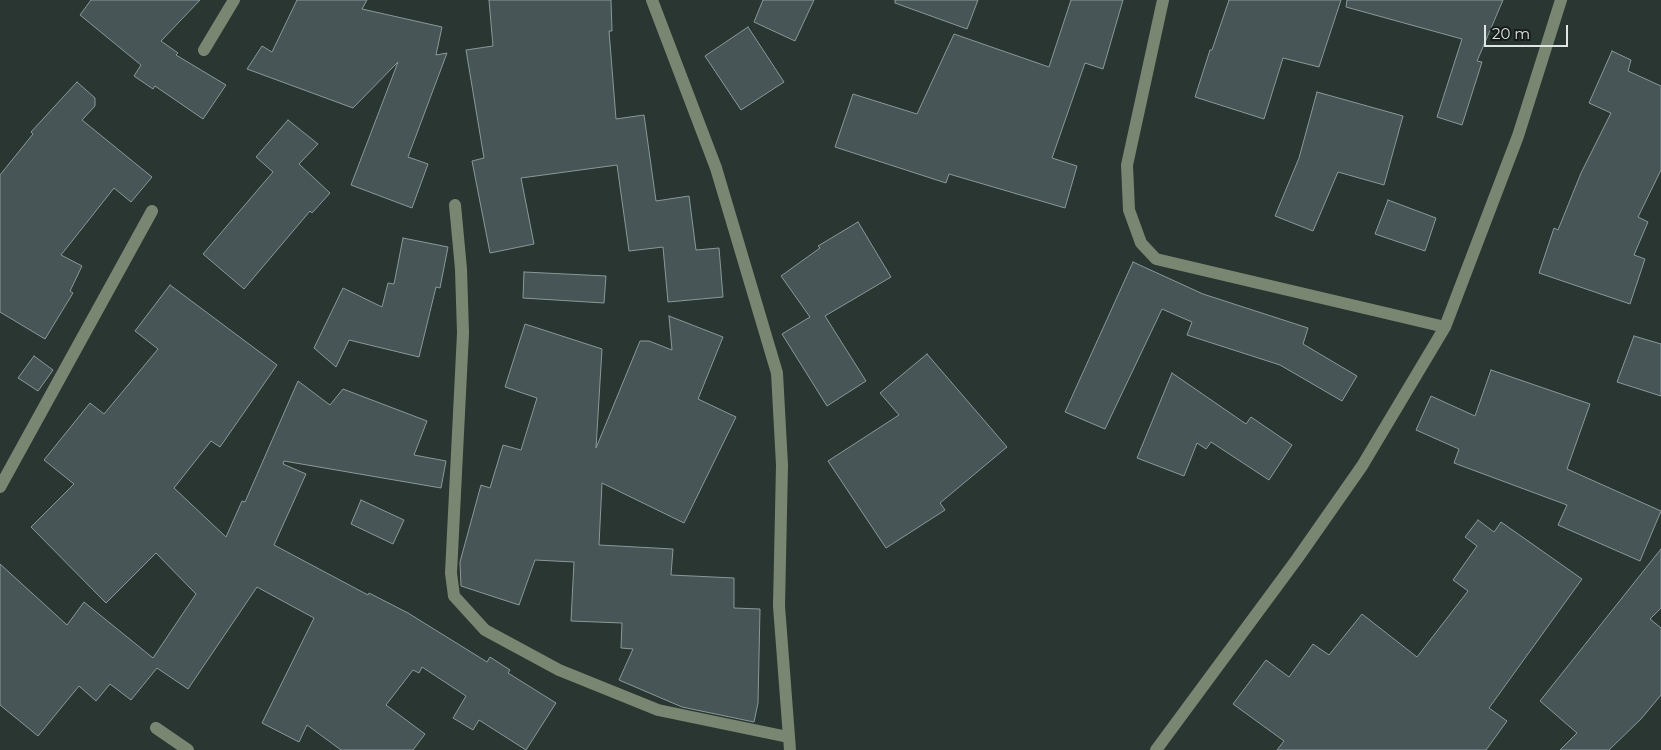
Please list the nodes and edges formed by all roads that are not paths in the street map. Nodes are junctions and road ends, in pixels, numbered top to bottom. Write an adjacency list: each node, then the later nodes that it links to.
1 (234, 0): 5 (street)
2 (652, 0): 11 (street)
3 (1163, 0): 8 (street)
4 (1561, 0): 8 (street)
5 (204, 50)
6 (455, 205): 11 (street)
7 (152, 211): 9 (street)
8 (1444, 326): 14 (street)
9 (0, 487)
10 (156, 728): 12 (street)
11 (788, 737): 13 (street)
12 (188, 750)
13 (790, 750)
14 (1156, 750)

